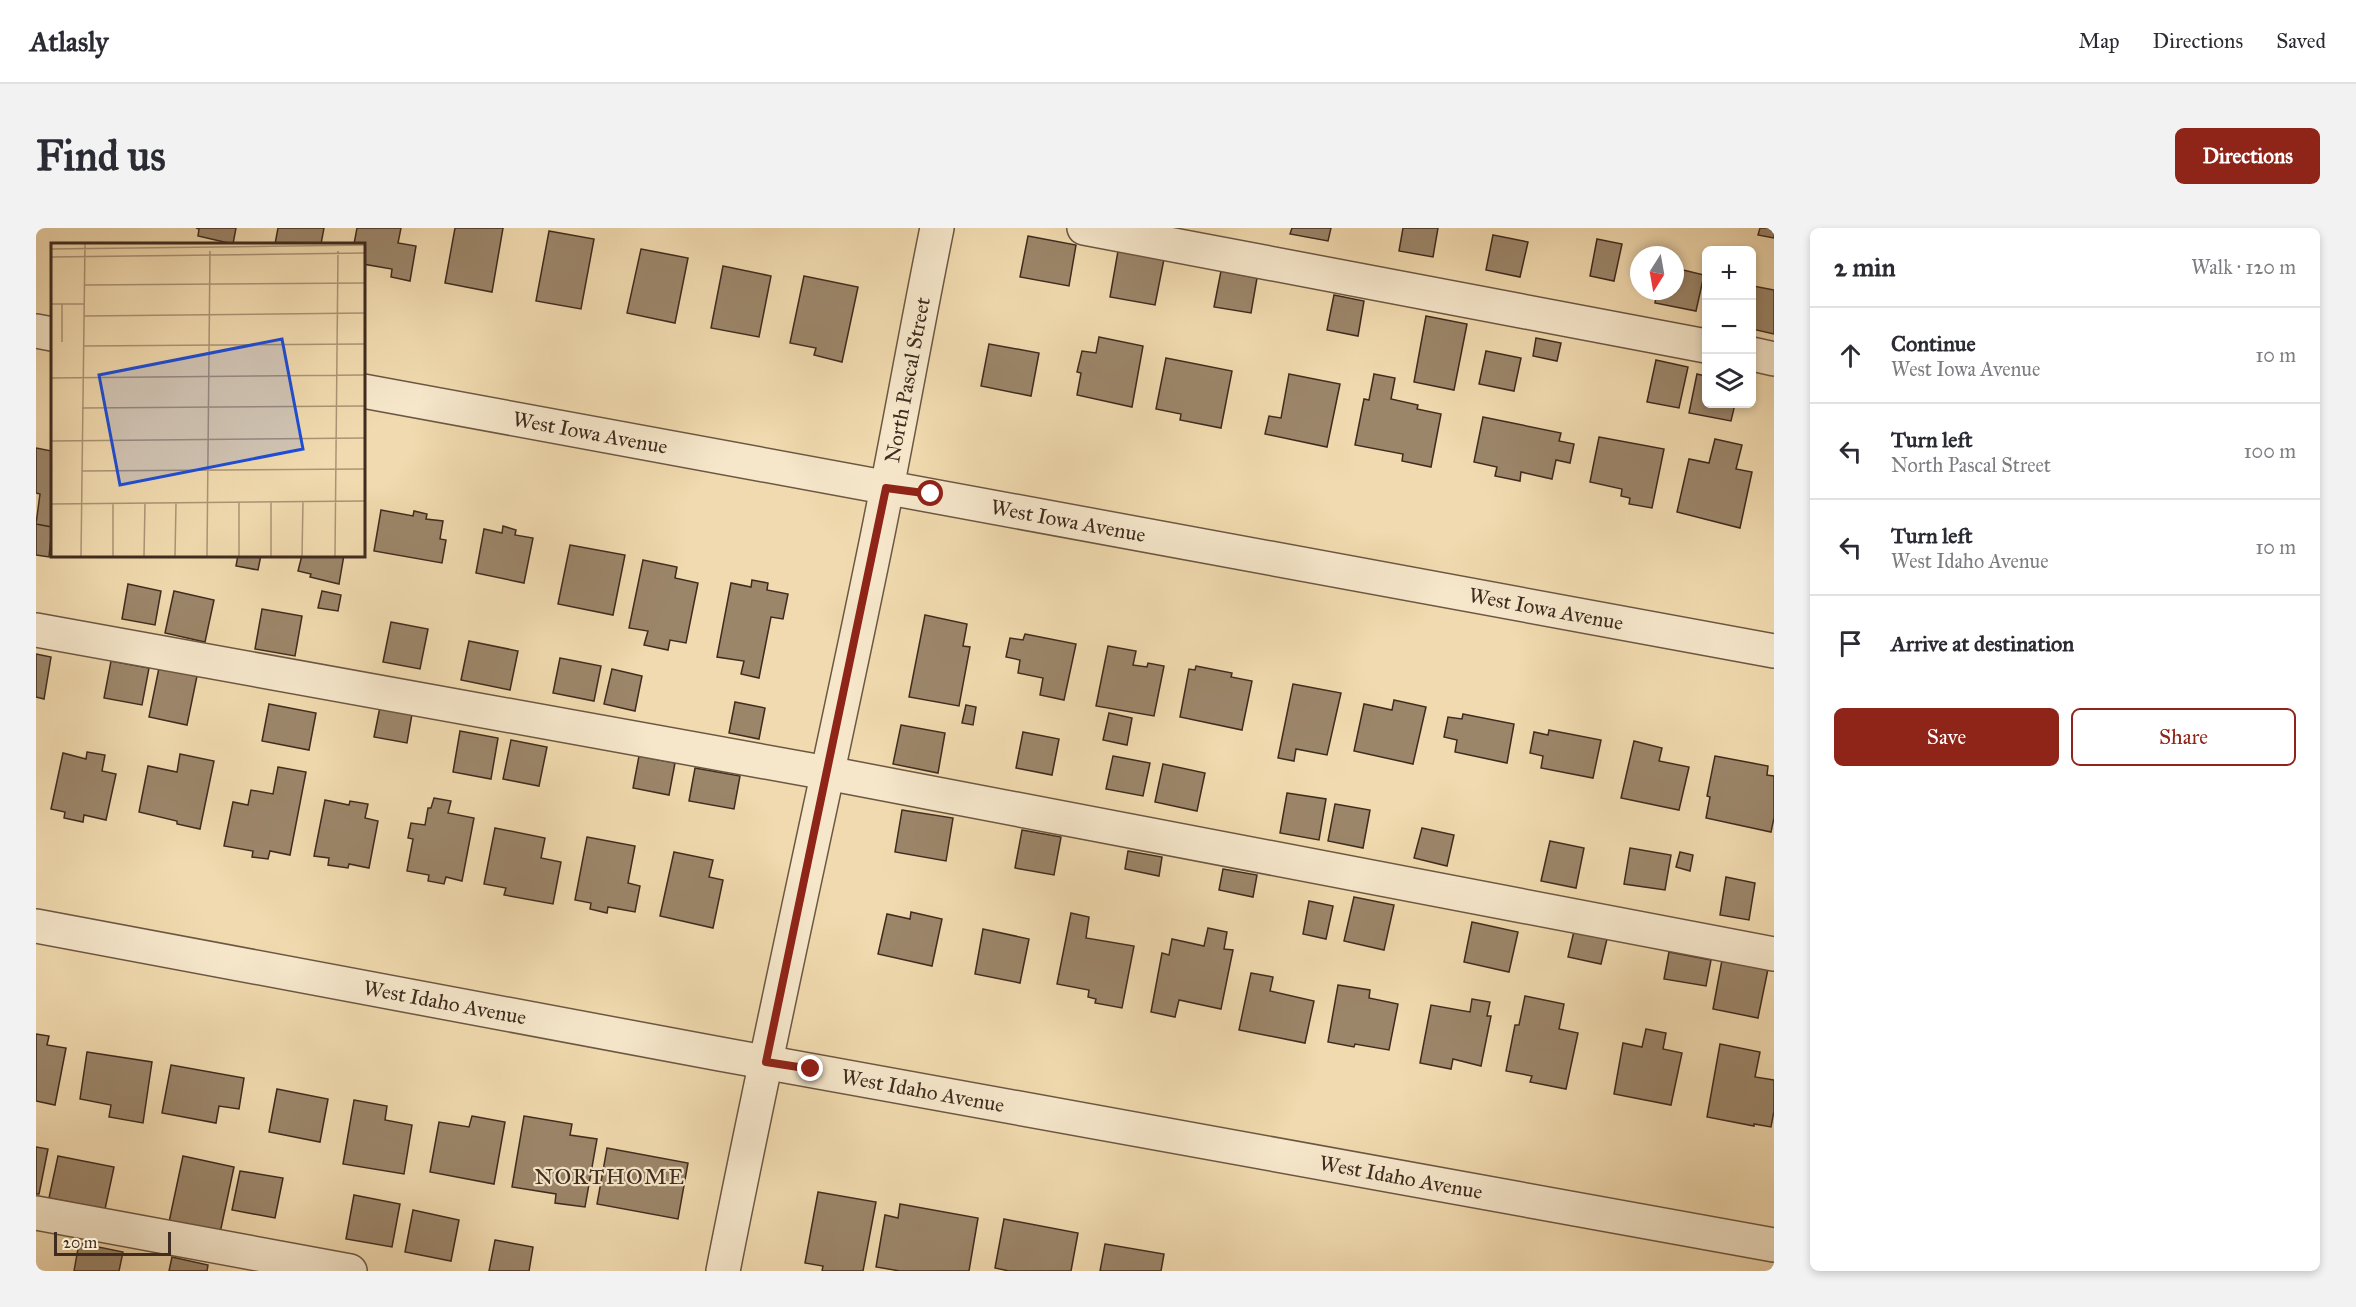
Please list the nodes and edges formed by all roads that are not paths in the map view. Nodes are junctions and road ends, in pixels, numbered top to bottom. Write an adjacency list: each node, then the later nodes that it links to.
1 (936, 228): 9 (street, North Pascal Street)
2 (1084, 228): 5 (street)
3 (36, 331): 4 (street)
4 (51, 334)
5 (1702, 345)
6 (1756, 355): 7 (street)
7 (1774, 359)
8 (364, 391): 9 (street, West Iowa Avenue)
9 (886, 488): 11 (street, West Iowa Avenue); 12 (street, North Pascal Street)
10 (36, 630): 12 (street)
11 (1774, 651)
12 (827, 773): 14 (street); 15 (street, North Pascal Street)
13 (36, 926): 15 (street, West Idaho Avenue)
14 (1774, 954)
15 (766, 1062): 17 (street, West Idaho Avenue); 19 (street, North Pascal Street)
16 (36, 1213): 18 (street)
17 (1774, 1245)
18 (350, 1271)
19 (723, 1271)

